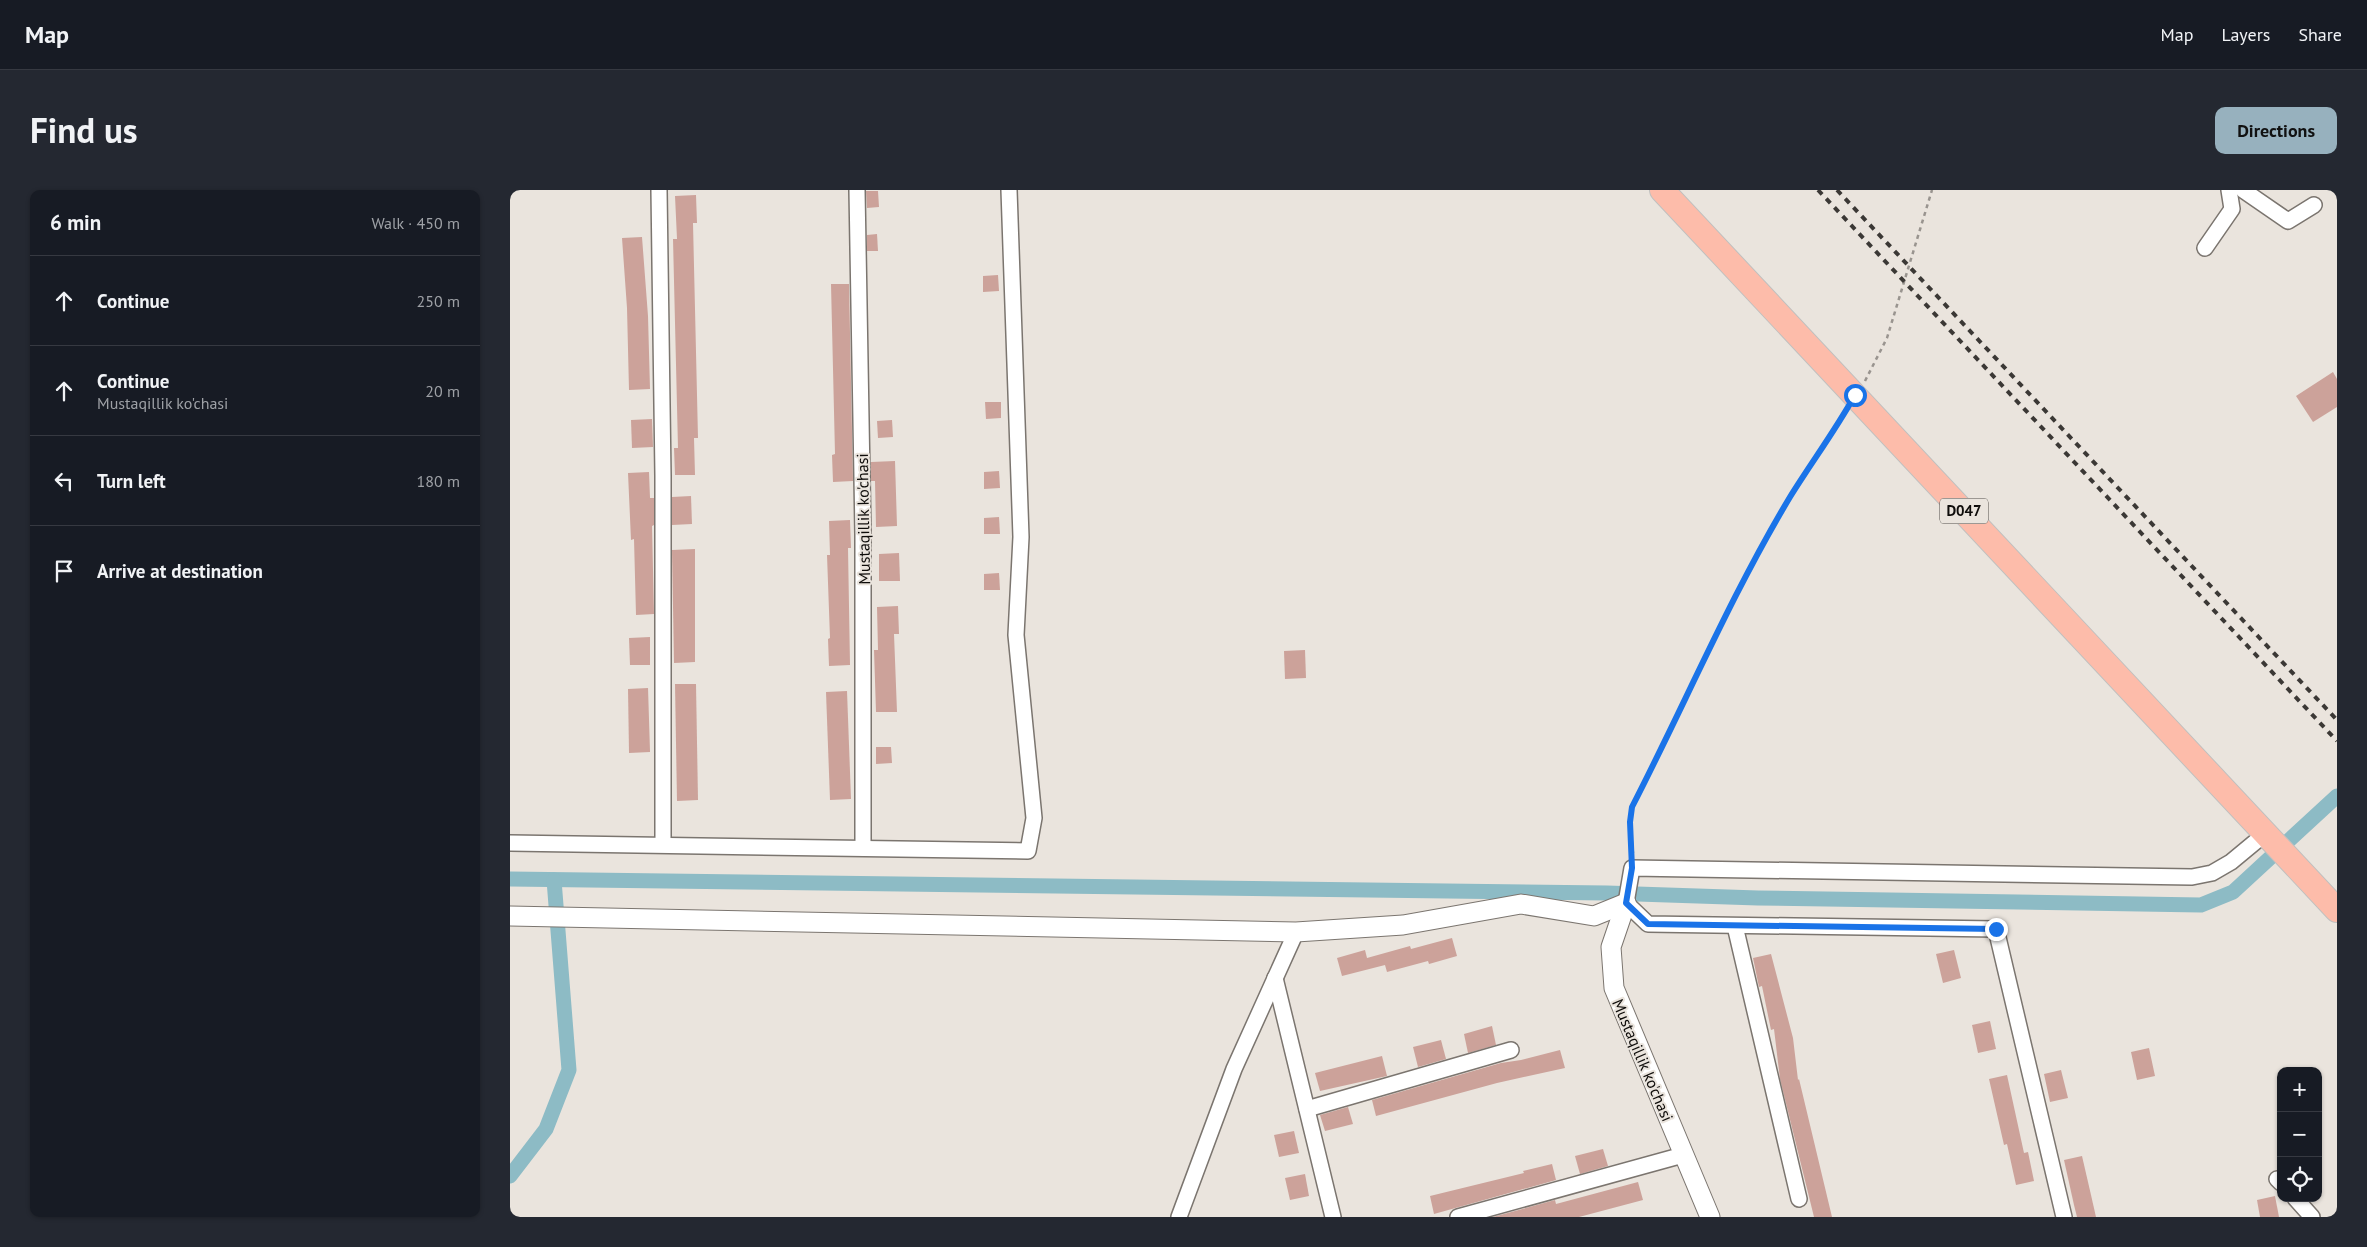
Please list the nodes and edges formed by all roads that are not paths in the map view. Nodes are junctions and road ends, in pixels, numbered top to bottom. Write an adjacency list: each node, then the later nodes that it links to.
1 (659, 190): 11 (street)
2 (857, 190): 12 (street, Mustaqillik ko'chasi)
3 (1009, 190): 12 (street)
4 (1662, 190): 9 (main road, D047)
5 (2229, 190): 8 (street)
6 (2243, 190): 7 (street)
7 (2314, 205)
8 (2205, 248)
9 (2266, 833): 13 (street, Mustaqillik ko'chasi); 14 (main road, D047)
10 (510, 843): 11 (street)
11 (663, 844): 12 (street)
12 (863, 848)
13 (1626, 903): 16 (street); 17 (street); 21 (street, Mustaqillik ko'chasi)
14 (2337, 910)
15 (510, 916): 17 (street)
16 (1735, 926): 22 (street); 28 (street)
17 (1296, 932): 18 (street)
18 (1275, 978): 20 (street); 24 (street)
19 (1511, 1050): 20 (street)
20 (1306, 1108): 25 (street)
21 (1683, 1155): 26 (street); 27 (street, Mustaqillik ko'chasi)
22 (1799, 1199)
23 (2298, 1202): 29 (street)
24 (1179, 1217)
25 (1333, 1217)
26 (1458, 1217)
27 (1710, 1217)
28 (2064, 1217)
29 (2312, 1217)

